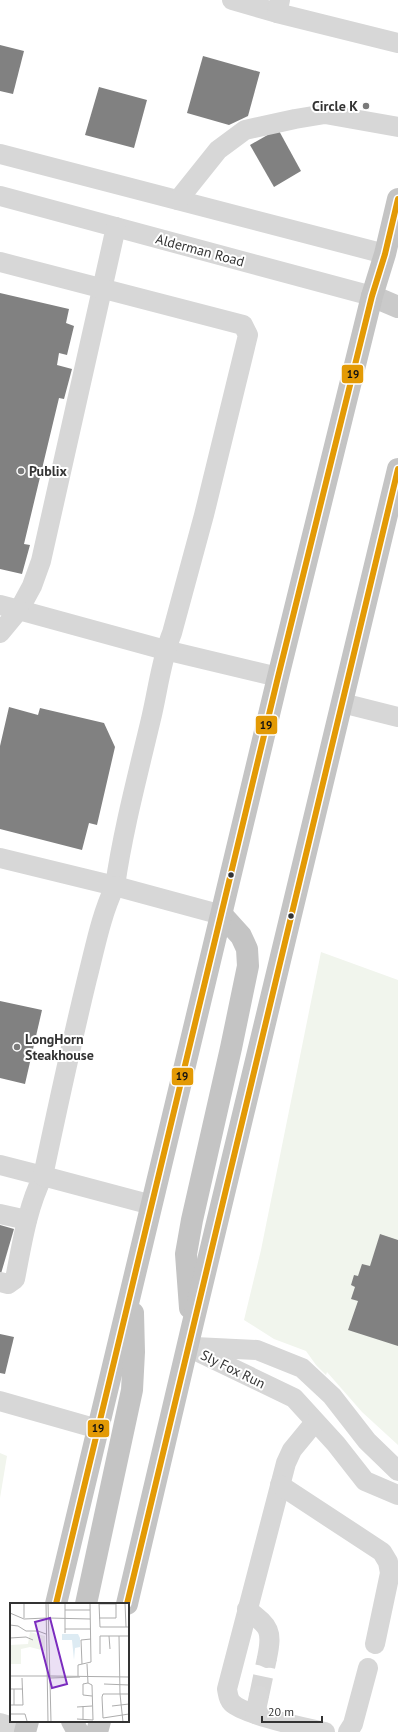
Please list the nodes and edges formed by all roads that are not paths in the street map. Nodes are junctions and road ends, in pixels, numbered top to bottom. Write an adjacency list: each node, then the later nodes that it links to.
1 (232, 0): 2 (street)
2 (279, 6): 3 (street)
3 (398, 43)
4 (398, 128): 8 (street)
5 (0, 154): 8 (street)
6 (0, 196): 9 (street, Alderman Road)
7 (398, 199): 10 (highway)
8 (178, 200): 10 (street)
9 (116, 228): 12 (street); 13 (street, Alderman Road)
10 (392, 257): 13 (highway)
11 (0, 262): 12 (street)
12 (102, 288): 17 (street); 19 (street)
13 (372, 296): 14 (main road, Alderman Road); 20 (highway)
14 (398, 307)
15 (398, 469): 21 (highway)
16 (0, 605): 17 (street)
17 (19, 610): 18 (street); 19 (street)
18 (0, 633)
19 (165, 650): 20 (street); 24 (street)
20 (278, 678): 25 (highway)
21 (342, 703): 22 (street); 33 (highway)
22 (398, 717)
23 (0, 858): 24 (street)
24 (115, 886): 25 (street); 27 (street)
25 (222, 915): 28 (highway); 33 (highway)
26 (0, 1165): 27 (street)
27 (43, 1176): 28 (street); 30 (street)
28 (152, 1205): 32 (highway)
29 (0, 1214): 30 (street)
30 (27, 1220): 31 (street)
31 (0, 1282)
32 (133, 1282): 36 (highway); 41 (highway)
33 (190, 1337): 35 (street, Sly Fox Run); 37 (street, Sly Fox Run); 42 (highway)
34 (0, 1401): 36 (street)
35 (315, 1422): 38 (street); 39 (street, Sly Fox Run)
36 (98, 1429): 40 (highway)
37 (398, 1471)
38 (280, 1485): 43 (street); 44 (street)
39 (398, 1495)
40 (56, 1603)
41 (86, 1603)
42 (127, 1603)
43 (247, 1609): 45 (street); 50 (street)
44 (375, 1644)
45 (267, 1658)
46 (368, 1668): 55 (street)
47 (73, 1722): 52 (highway)
48 (100, 1722): 53 (highway)
49 (0, 1723): 51 (street)
50 (285, 1727): 54 (street)
51 (26, 1729)
52 (78, 1732)
53 (97, 1732)
54 (325, 1732)
55 (349, 1732)

